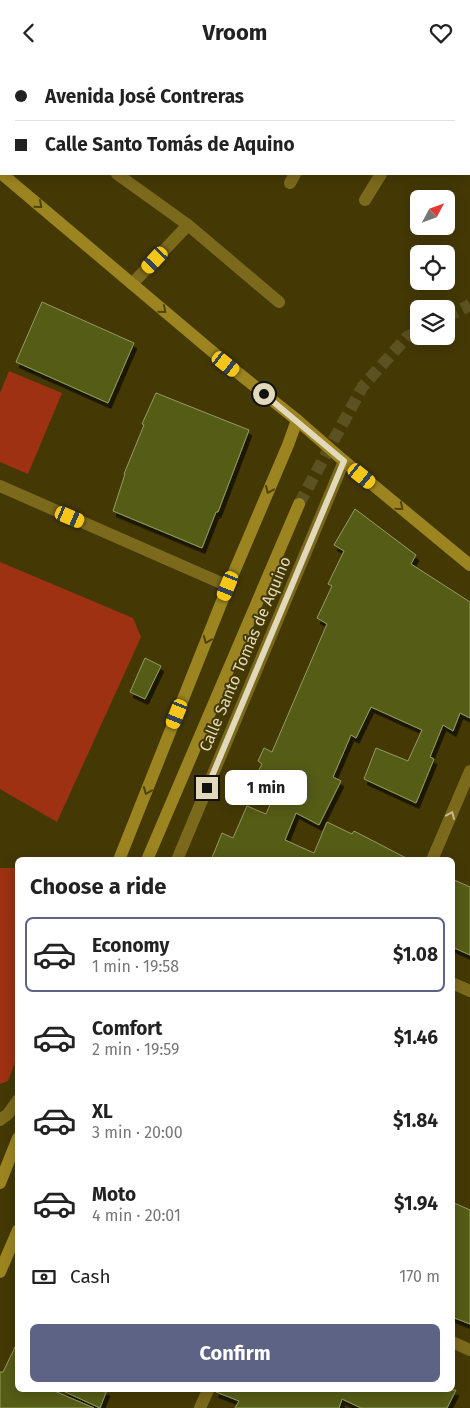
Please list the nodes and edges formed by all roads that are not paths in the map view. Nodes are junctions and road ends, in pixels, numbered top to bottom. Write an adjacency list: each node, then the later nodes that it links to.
1 (3, 175): 6 (street, one-way to 6)
2 (118, 175): 5 (street)
3 (380, 175): 4 (street)
4 (365, 199)
5 (188, 225): 6 (street); 7 (street)
6 (132, 284): 8 (street, one-way to 8)
7 (279, 303)
8 (297, 420): 9 (street); 13 (street, one-way to 13)
9 (344, 461): 12 (street, one-way to 12); 17 (street, Calle Santo Tomás de Aquino)
10 (0, 487): 13 (street)
11 (299, 504): 16 (street)
12 (470, 565)
13 (228, 586): 15 (street, one-way to 15)
14 (470, 771): 18 (street, one-way to 14)
15 (120, 857)
16 (148, 857)
17 (178, 857)
18 (433, 857)
19 (455, 984): 20 (street)
20 (470, 991)
21 (15, 1105): 22 (street)
22 (0, 1119)
23 (15, 1146): 24 (street)
24 (0, 1183)
25 (15, 1237): 26 (street)
26 (0, 1272)
27 (455, 1343): 28 (street)
28 (470, 1350)
29 (207, 1392): 30 (street)
30 (200, 1408)

